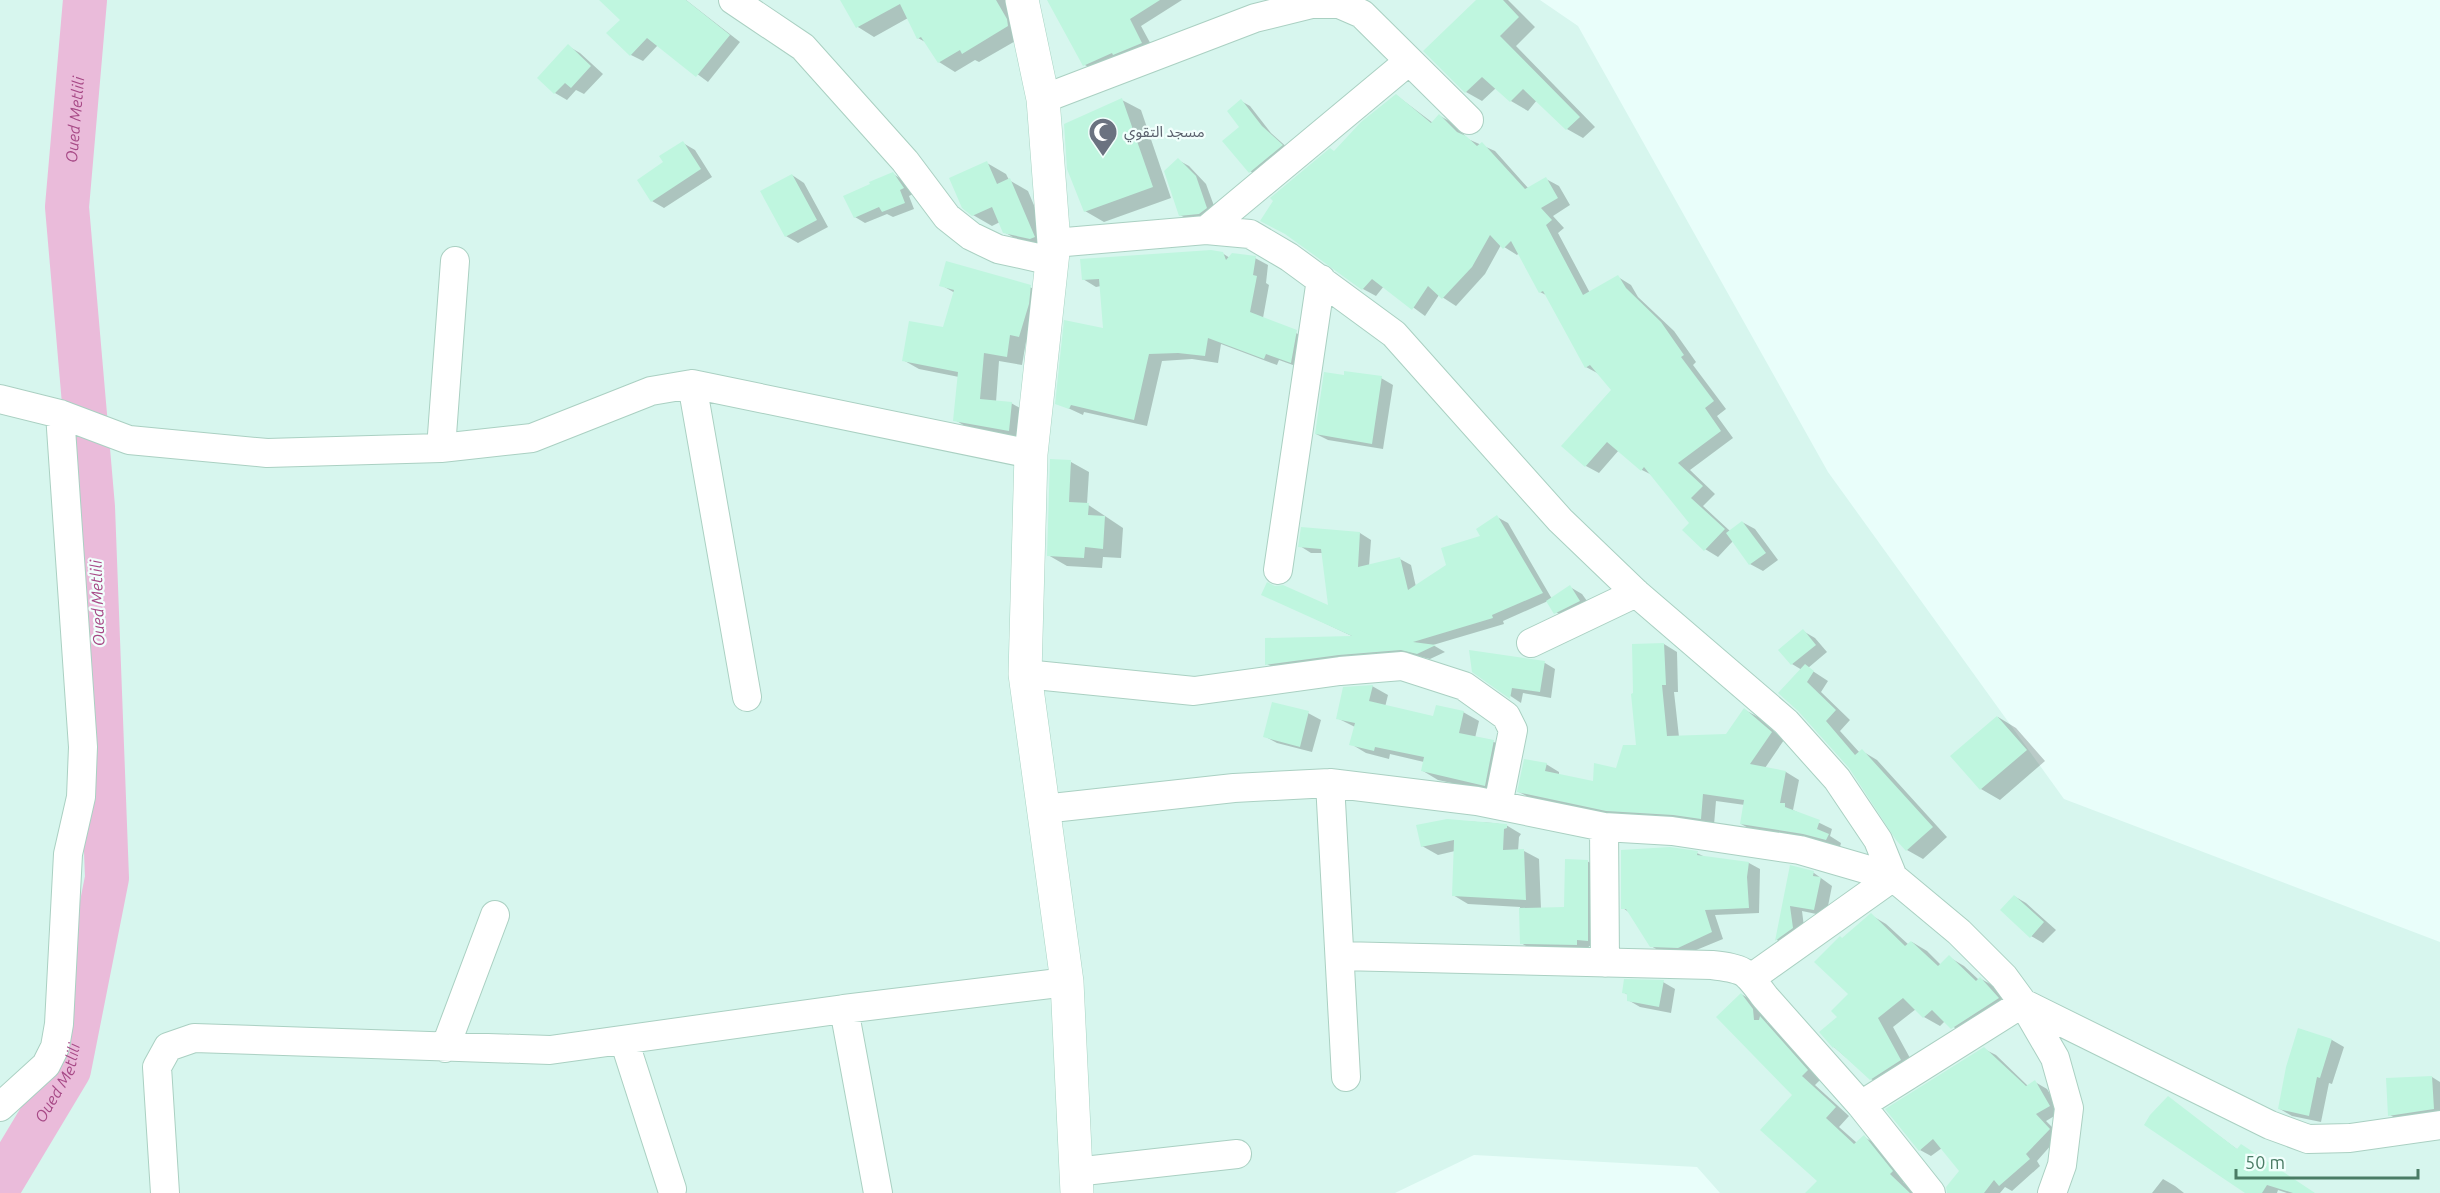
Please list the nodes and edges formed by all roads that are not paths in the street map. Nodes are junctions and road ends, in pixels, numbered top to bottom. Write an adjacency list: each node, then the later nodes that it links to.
1 (1022, 0): 4 (main road)
2 (752, 3): 7 (street)
3 (1409, 61): 4 (street); 5 (street); 6 (street)
4 (1043, 99): 7 (main road)
5 (1469, 120)
6 (1206, 230): 7 (street); 9 (street)
7 (1053, 252): 14 (main road)
8 (455, 261): 13 (street)
9 (1321, 279): 15 (street); 16 (street)
10 (692, 384): 13 (street); 14 (street); 19 (street)
11 (0, 399): 12 (street)
12 (60, 414): 13 (street); 36 (street)
13 (441, 448)
14 (1031, 454): 18 (main road)
15 (1278, 570)
16 (1636, 593): 17 (street); 24 (street)
17 (1531, 643)
18 (1025, 674): 21 (street); 22 (main road)
19 (747, 697)
20 (1330, 783): 21 (street); 22 (street); 26 (street)
21 (1498, 805): 23 (street)
22 (1043, 809): 29 (main road)
23 (1604, 827): 24 (street); 27 (street)
24 (1893, 877): 28 (street); 30 (street)
25 (495, 915): 33 (street)
26 (1340, 956): 27 (street); 34 (street)
27 (1605, 963): 28 (street)
28 (1751, 978): 35 (street)
29 (1067, 982): 31 (street); 39 (main road)
30 (2023, 1003): 35 (street); 37 (street); 44 (street)
31 (844, 1009): 32 (street); 42 (street)
32 (624, 1040): 33 (street); 40 (street)
33 (445, 1048): 41 (street)
34 (1346, 1077)
35 (1861, 1105): 43 (street)
36 (0, 1107)
37 (2440, 1125)
38 (1237, 1154): 39 (street)
39 (1076, 1183)
40 (667, 1192)
41 (165, 1193)
42 (878, 1193)
43 (1931, 1193)
44 (2052, 1193)

